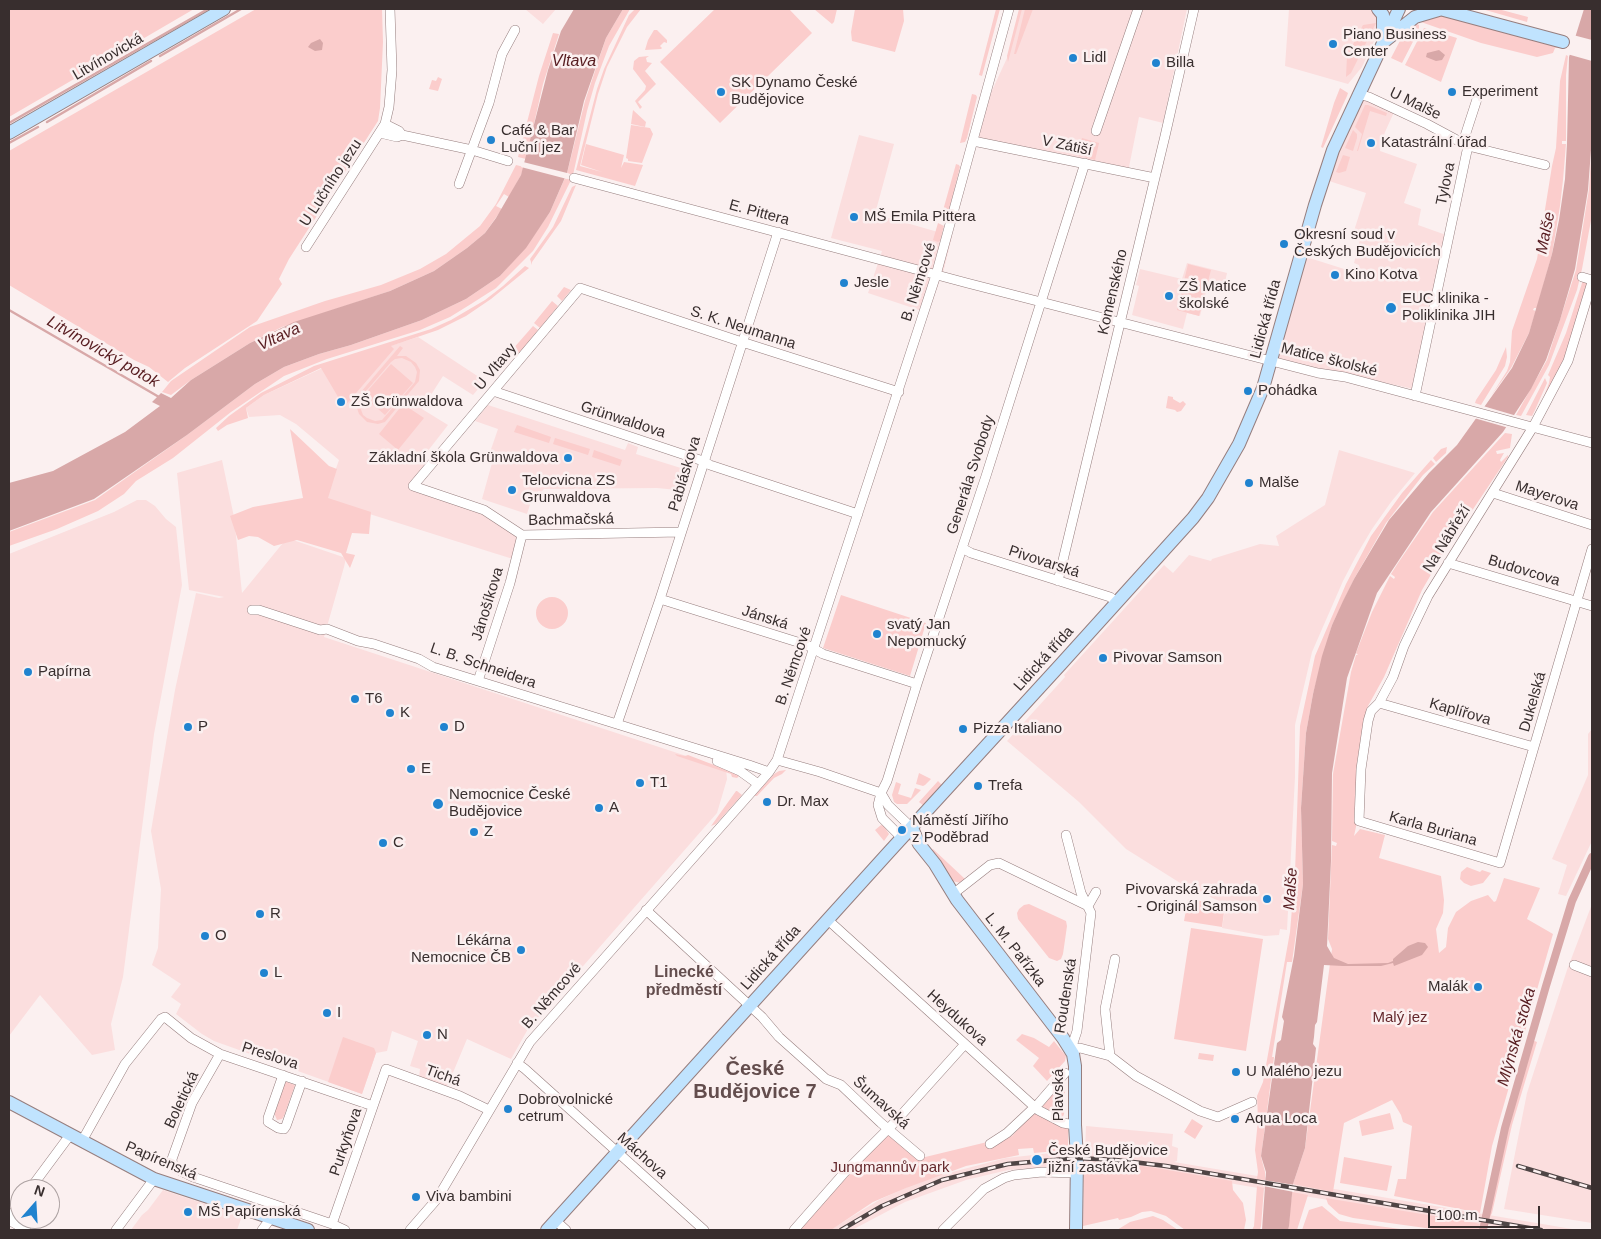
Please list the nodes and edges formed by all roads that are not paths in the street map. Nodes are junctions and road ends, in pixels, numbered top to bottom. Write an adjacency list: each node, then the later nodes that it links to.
1 (224, 9): 16 (street, Litvínovická)
2 (390, 9): 14 (street, U Lučního jezu)
3 (1009, 9): 19 (street, B. Němcové)
4 (1138, 9): 15 (street)
5 (1194, 9): 26 (street, Komenského)
6 (1378, 9): 10 (street)
7 (1399, 9): 10 (street, Lidická třída)
8 (1441, 9): 10 (street); 11 (street)
9 (515, 30): 21 (street)
10 (1383, 42): 12 (street, Lidická třída)
11 (1563, 42)
12 (1358, 94): 20 (street, U Malše); 37 (street, Lidická třída)
13 (1478, 96): 20 (street, Tylova)
14 (385, 124): 17 (street, U Lučního jezu); 18 (street, U Lučního jezu)
15 (1096, 131)
16 (9, 133)
17 (380, 134): 18 (street, U Lučního jezu); 29 (street, U Lučního jezu)
18 (402, 135): 21 (street, U Lučního jezu)
19 (973, 140): 23 (street, V Zátiší); 30 (street, B. Němcové)
20 (1468, 146): 24 (street, U Malše); 40 (street, Tylova)
21 (472, 150): 22 (street, U Lučního jezu); 27 (street)
22 (508, 161)
23 (1085, 163): 26 (street, V Zátiší); 34 (street, Generála Svobody)
24 (1545, 165)
25 (574, 178): 28 (street, E. Pittera)
26 (1155, 178): 35 (street, Komenského)
27 (459, 184)
28 (778, 232): 30 (street, E. Pittera); 36 (street, Pabláskova)
29 (306, 247)
30 (936, 275): 34 (street, Matice školské); 39 (street, B. Němcové)
31 (1582, 277): 32 (street)
32 (1592, 281): 41 (street, Na Nábřeží)
33 (580, 288): 36 (street, S. K. Neumanna); 38 (street, U Vltavy)
34 (1041, 301): 35 (street, Matice školské); 50 (street, Generála Svobody)
35 (1120, 322): 37 (street, Matice školské); 53 (street, Komenského)
36 (742, 342): 39 (street, S. K. Neumanna); 43 (street, Pabláskova)
37 (1272, 360): 40 (street, Matice školské); 55 (street, Lidická třída)
38 (493, 391): 43 (street, Grünwaldova); 44 (street, U Vltavy)
39 (898, 392): 46 (street, B. Němcové)
40 (1415, 396): 41 (street, Matice školské)
41 (1533, 427): 42 (street, Matice školské); 45 (street, Na Nábřeží)
42 (1592, 443)
43 (704, 461): 46 (street, Grünwaldova); 48 (street, Pabláskova)
44 (413, 486): 49 (street, Bachmačská)
45 (1493, 493): 47 (street, Mayerova); 52 (street, Na Nábřeží)
46 (858, 514): 59 (street, B. Němcové)
47 (1592, 525)
48 (681, 532): 49 (street, Bachmačská); 54 (street, Pabláskova)
49 (522, 535): 60 (street, Jánošíkova)
50 (962, 548): 53 (street, Pivovarská); 61 (street, Generála Svobody)
51 (1592, 550): 56 (street, Dukelská)
52 (1448, 563): 56 (street, Budovcova); 62 (street, Na Nábřeží)
53 (1058, 581): 55 (street, Pivovarská)
54 (660, 599): 59 (street, Jánská); 63 (street, Pabláskova)
55 (1117, 602): 71 (street, Lidická třída)
56 (1577, 602): 57 (street, Budovcova); 64 (street, Dukelská)
57 (1592, 606)
58 (252, 610): 60 (street, L. B. Schneidera)
59 (814, 649): 61 (street, Jánská); 66 (street, B. Němcové)
60 (478, 682): 63 (street, L. B. Schneidera)
61 (917, 684): 69 (street, Generála Svobody)
62 (1379, 703): 64 (street, Kaplířova); 70 (street, Na Nábřeží)
63 (618, 724): 65 (street, L. B. Schneidera)
64 (1534, 747): 74 (street, Dukelská)
65 (705, 752): 67 (street, L. B. Schneidera); 68 (street, L. B. Schneidera)
66 (777, 760): 67 (street, B. Němcové); 69 (street)
67 (769, 772): 68 (street, B. Němcové)
68 (758, 784): 78 (street, B. Němcové)
69 (881, 793): 71 (street); 73 (street)
70 (1358, 821): 74 (street, Karla Buriana)
71 (912, 828): 73 (street, Lidická třída); 75 (street, L. M. Pařízka)
72 (1066, 835): 79 (street)
73 (902, 838): 75 (street); 80 (street, Lidická třída)
74 (1500, 863)
75 (936, 869): 77 (street, L. M. Pařízka)
76 (1096, 892): 79 (street, Roudenská)
77 (953, 894): 79 (street); 86 (street, L. M. Pařízka)
78 (646, 910): 84 (street, Šumavská); 89 (street, B. Němcové)
79 (1089, 910): 86 (street, Roudenská)
80 (828, 920): 84 (street, Lidická třída); 85 (street, Heydukova)
81 (1115, 959): 88 (street)
82 (1574, 965): 83 (street)
83 (1592, 972)
84 (750, 1006): 100 (street, Šumavská); 104 (street, Lidická třída)
85 (965, 1044): 97 (street, Heydukova); 100 (street)
86 (1070, 1049): 88 (street, Roudenská); 99 (street, Plavská)
87 (220, 1054): 92 (street, Preslova); 102 (street, Preslova); 106 (street, Boletická)
88 (1110, 1056): 95 (street, Roudenská)
89 (517, 1063): 98 (street, B. Němcové); 104 (street, Máchova)
90 (386, 1069): 96 (street, Purkyňova); 98 (street, Tichá)
91 (1065, 1073): 97 (street)
92 (283, 1075): 93 (street, Preslova); 93 (street)
93 (302, 1081): 96 (street, Preslova)
94 (9, 1102): 101 (street, Papírenská)
95 (1252, 1102)
96 (373, 1106): 112 (street, Purkyňova)
97 (1034, 1106): 99 (street, Heydukova); 103 (street)
98 (490, 1110): 119 (street, B. Němcové)
99 (1075, 1126): 107 (street, Plavská)
100 (888, 1128): 105 (street, Šumavská); 122 (street)
101 (70, 1134): 102 (street, Papírenská); 108 (street)
102 (82, 1142): 109 (street, Papírenská)
103 (990, 1144)
104 (618, 1152): 113 (street, Lidická třída); 121 (street, Máchova)
105 (920, 1156)
106 (172, 1159): 112 (street, Papírenská)
107 (1078, 1173): 123 (street); 124 (street, Plavská)
108 (37, 1179)
109 (154, 1179): 110 (street, Papírenská); 115 (street)
110 (271, 1218): 116 (street); 117 (street, Papírenská)
111 (9, 1219): 114 (street)
112 (332, 1224): 118 (street, Papírenská)
113 (552, 1225): 120 (street)
114 (26, 1230)
115 (116, 1230)
116 (262, 1230)
117 (308, 1230)
118 (346, 1230)
119 (410, 1230)
120 (566, 1230)
121 (704, 1230)
122 (794, 1230)
123 (943, 1230)
124 (1076, 1230)

